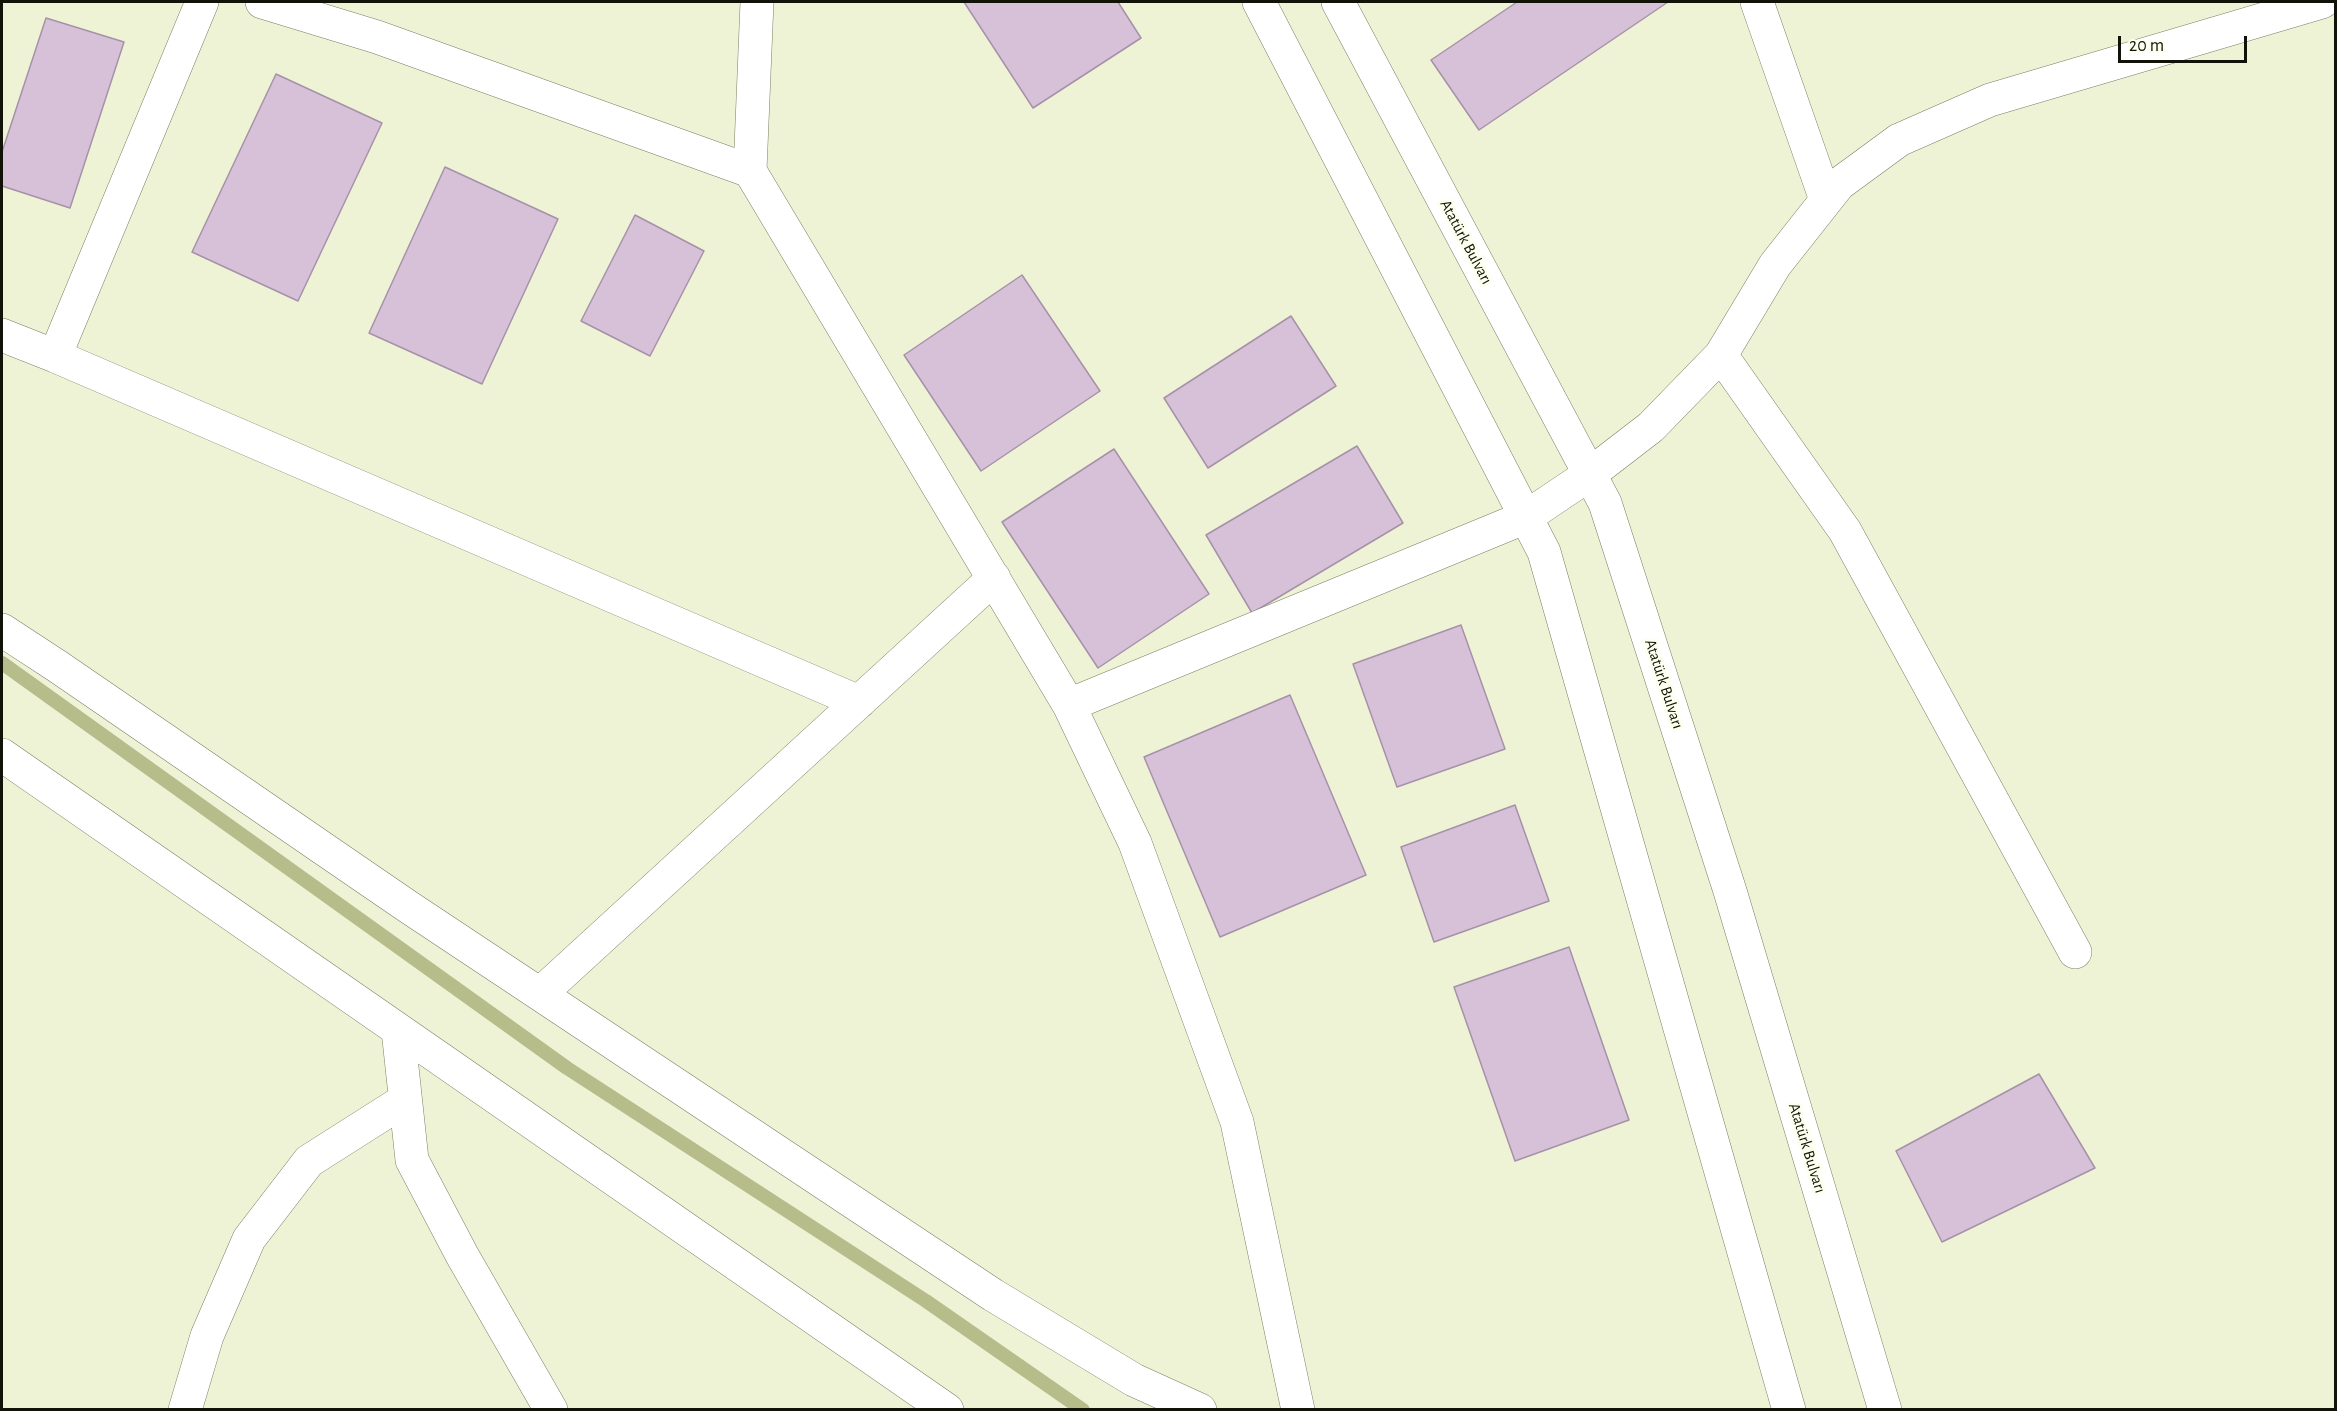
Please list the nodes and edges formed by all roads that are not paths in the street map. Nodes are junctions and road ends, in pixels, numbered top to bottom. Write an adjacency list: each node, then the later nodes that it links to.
1 (202, 2): 12 (street)
2 (262, 2): 8 (street)
3 (757, 2): 8 (street)
4 (1259, 2): 14 (street)
5 (1338, 2): 13 (street, Atatürk Bulvarı)
6 (1757, 2): 9 (street)
7 (2322, 2): 9 (street)
8 (750, 171): 15 (street)
9 (1826, 200): 11 (street)
10 (2, 335): 12 (street)
11 (1721, 355): 13 (street); 20 (street)
12 (55, 356): 17 (street)
13 (1590, 474): 14 (street); 30 (street, Atatürk Bulvarı)
14 (1527, 517): 18 (street); 29 (street)
15 (994, 578): 17 (street); 18 (street)
16 (2, 630): 21 (street)
17 (859, 702): 21 (street)
18 (1069, 705): 28 (street)
19 (2, 755): 22 (street)
20 (2075, 952)
21 (540, 994): 27 (street)
22 (398, 1030): 23 (street); 26 (street)
23 (405, 1100): 24 (street); 25 (street)
24 (185, 1410)
25 (551, 1410)
26 (947, 1410)
27 (1200, 1410)
28 (1298, 1410)
29 (1789, 1410)
30 (1885, 1410)

